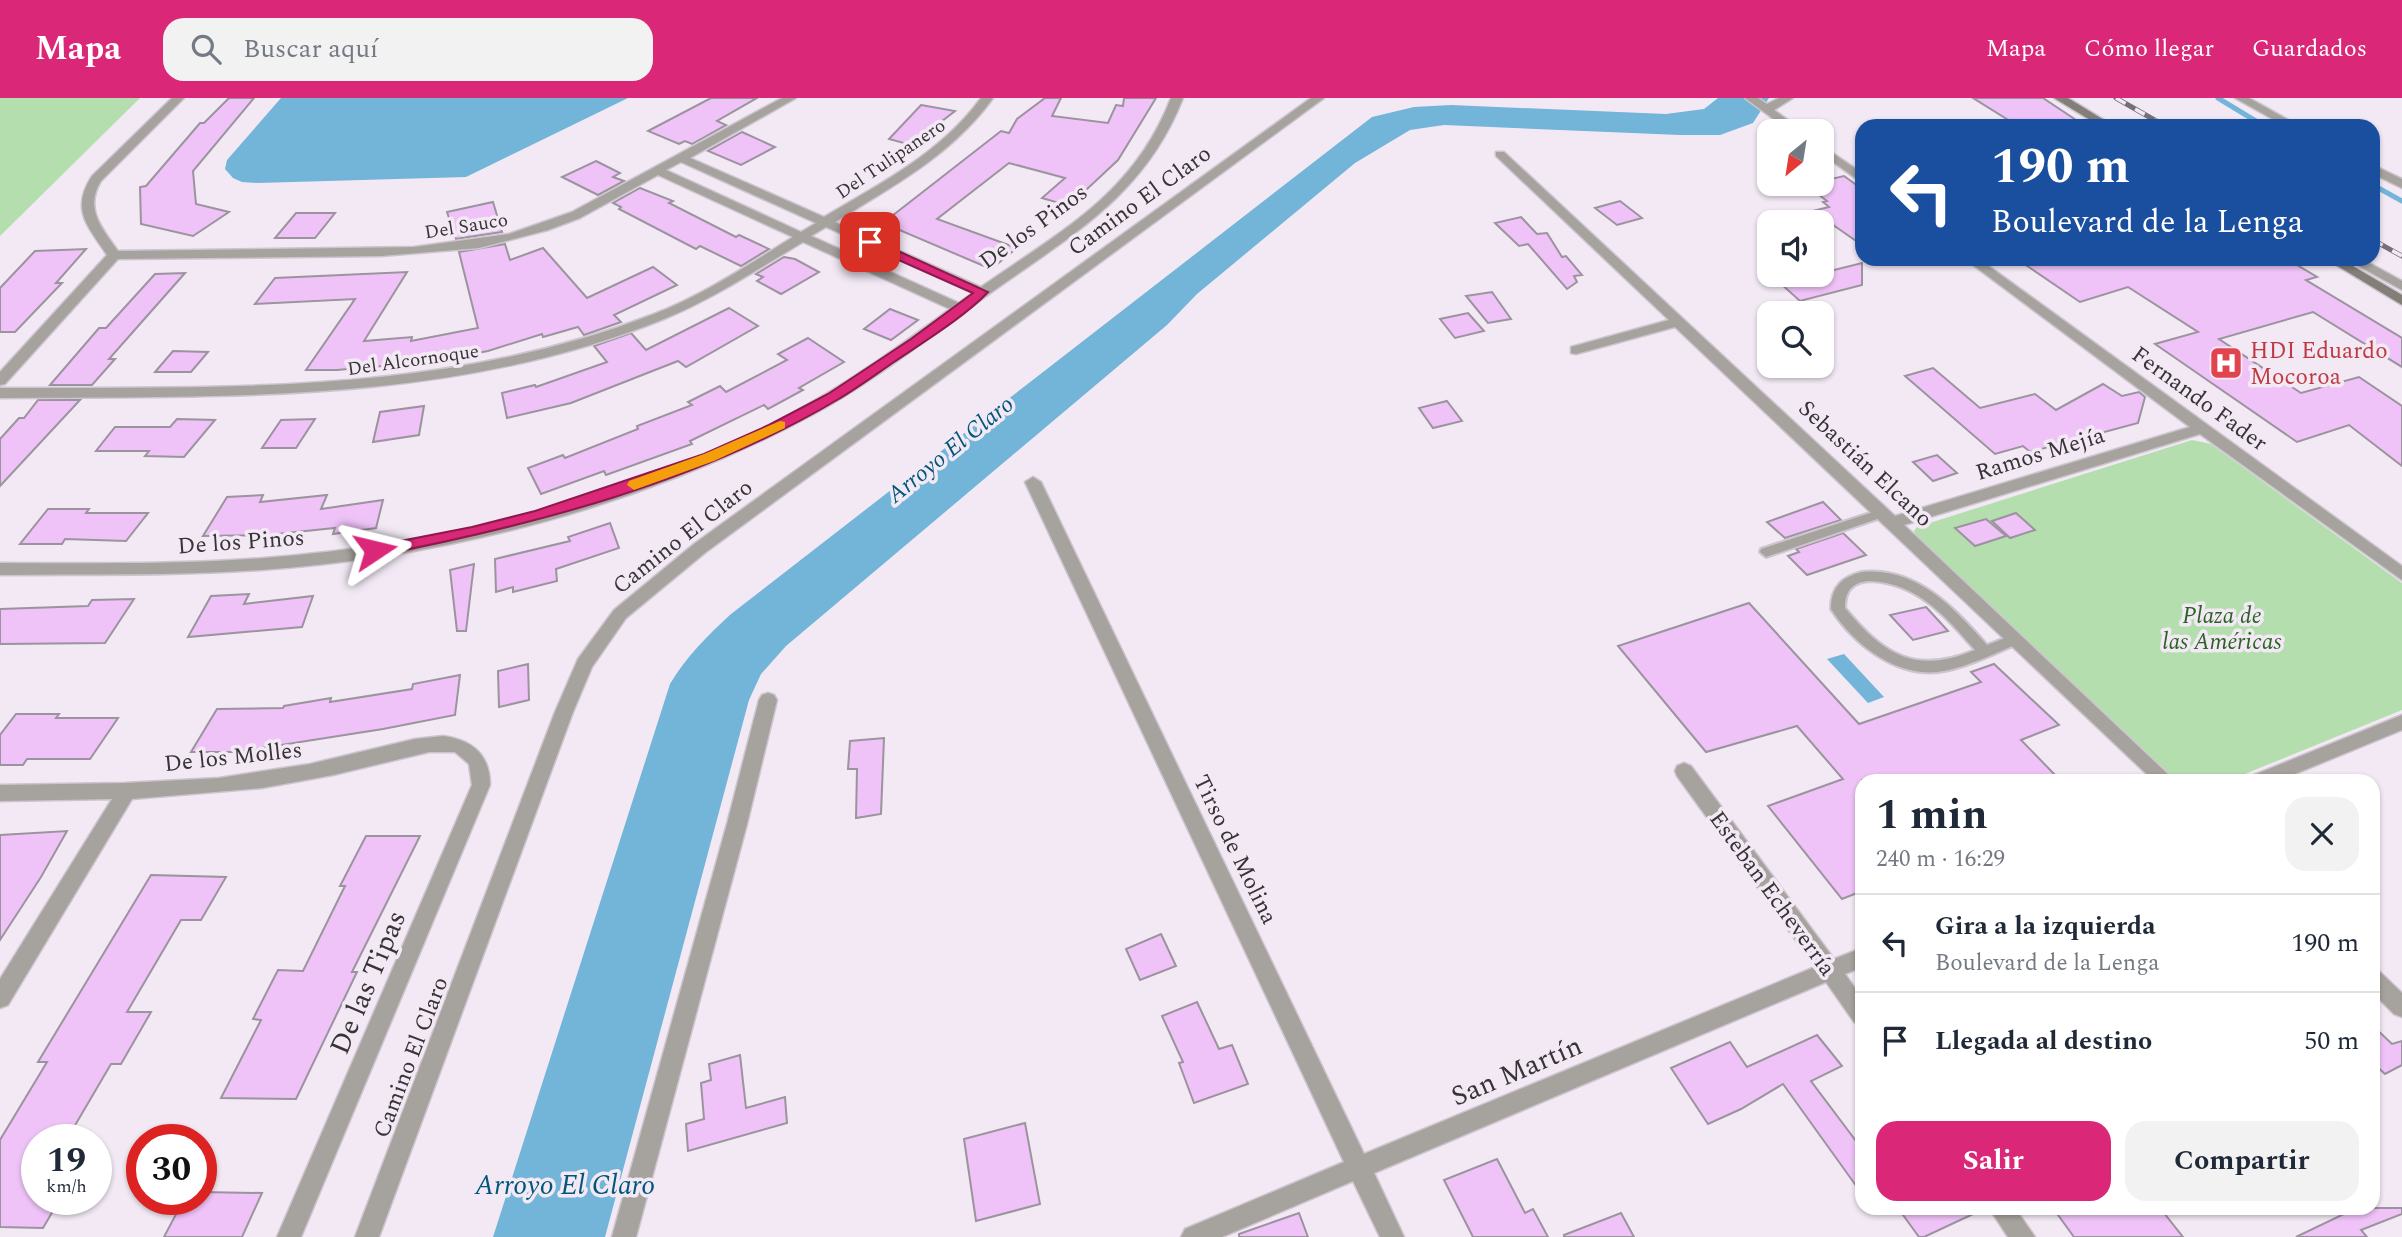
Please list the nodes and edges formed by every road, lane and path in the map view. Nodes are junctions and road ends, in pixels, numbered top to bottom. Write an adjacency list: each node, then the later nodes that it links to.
1 (178, 98): 23 (street)
2 (790, 98): 15 (street, Del Sauco)
3 (987, 98): 21 (street, Del Tulipanero)
4 (1177, 98): 28 (street, De los Pinos)
5 (1318, 98): 60 (street, Camino El Claro)
6 (1751, 98): 10 (street)
7 (1787, 98): 10 (street)
8 (2060, 98): 12 (main road)
9 (2241, 98): 13 (street)
10 (1767, 109): 11 (street)
11 (1781, 119)
12 (2096, 119)
13 (2280, 119)
14 (1500, 154): 31 (street, Sebastián Elcano)
15 (681, 158): 17 (street, Del Sauco); 21 (street)
16 (1834, 158): 19 (street)
17 (659, 171): 22 (street); 23 (street, Del Sauco)
18 (2380, 173): 20 (street)
19 (1855, 174)
20 (2402, 184)
21 (825, 222): 22 (street, Del Tulipanero); 28 (street)
22 (803, 236): 30 (street); 34 (street, Del Alcornoque)
23 (114, 255): 33 (street)
24 (1981, 266): 35 (street, Fernando Fader)
25 (2344, 266): 29 (main road)
26 (2365, 266): 27 (street)
27 (2402, 286)
28 (982, 292): 30 (street, De los Pinos)
29 (2402, 301)
30 (959, 308): 39 (street, De los Pinos)
31 (1678, 322): 32 (street); 37 (street, Sebastián Elcano)
32 (1576, 350)
33 (0, 381)
34 (0, 393)
35 (2202, 428): 37 (street, Ramos Mejía); 40 (street, Fernando Fader)
36 (1033, 482): 57 (street, Tirso de Molina)
37 (1887, 518): 38 (lane); 41 (street, Sebastián Elcano)
38 (1766, 552)
39 (0, 569)
40 (2402, 574)
41 (2015, 639): 42 (lane); 47 (street, Sebastián Elcano)
42 (1984, 651): 42 (lane)
43 (768, 700): 61 (street)
44 (2402, 722): 48 (street)
45 (468, 750): 49 (street, De los Molles); 59 (street, De las Tipas)
46 (1684, 771): 52 (street, Esteban Echeverría)
47 (2159, 774)
48 (2276, 774)
49 (127, 791): 50 (street, De los Molles); 54 (street)
50 (0, 793)
51 (1855, 960): 52 (street, San Martín)
52 (1830, 971): 55 (street, Esteban Echeverría); 57 (street, San Martín)
53 (2380, 986): 56 (street)
54 (0, 998)
55 (1855, 1005)
56 (2402, 1007)
57 (1361, 1167): 62 (street, San Martín); 63 (street, Tirso de Molina)
58 (2006, 1215): 64 (street)
59 (289, 1237)
60 (367, 1237)
61 (624, 1237)
62 (1193, 1237)
63 (1392, 1237)
64 (2023, 1237)

